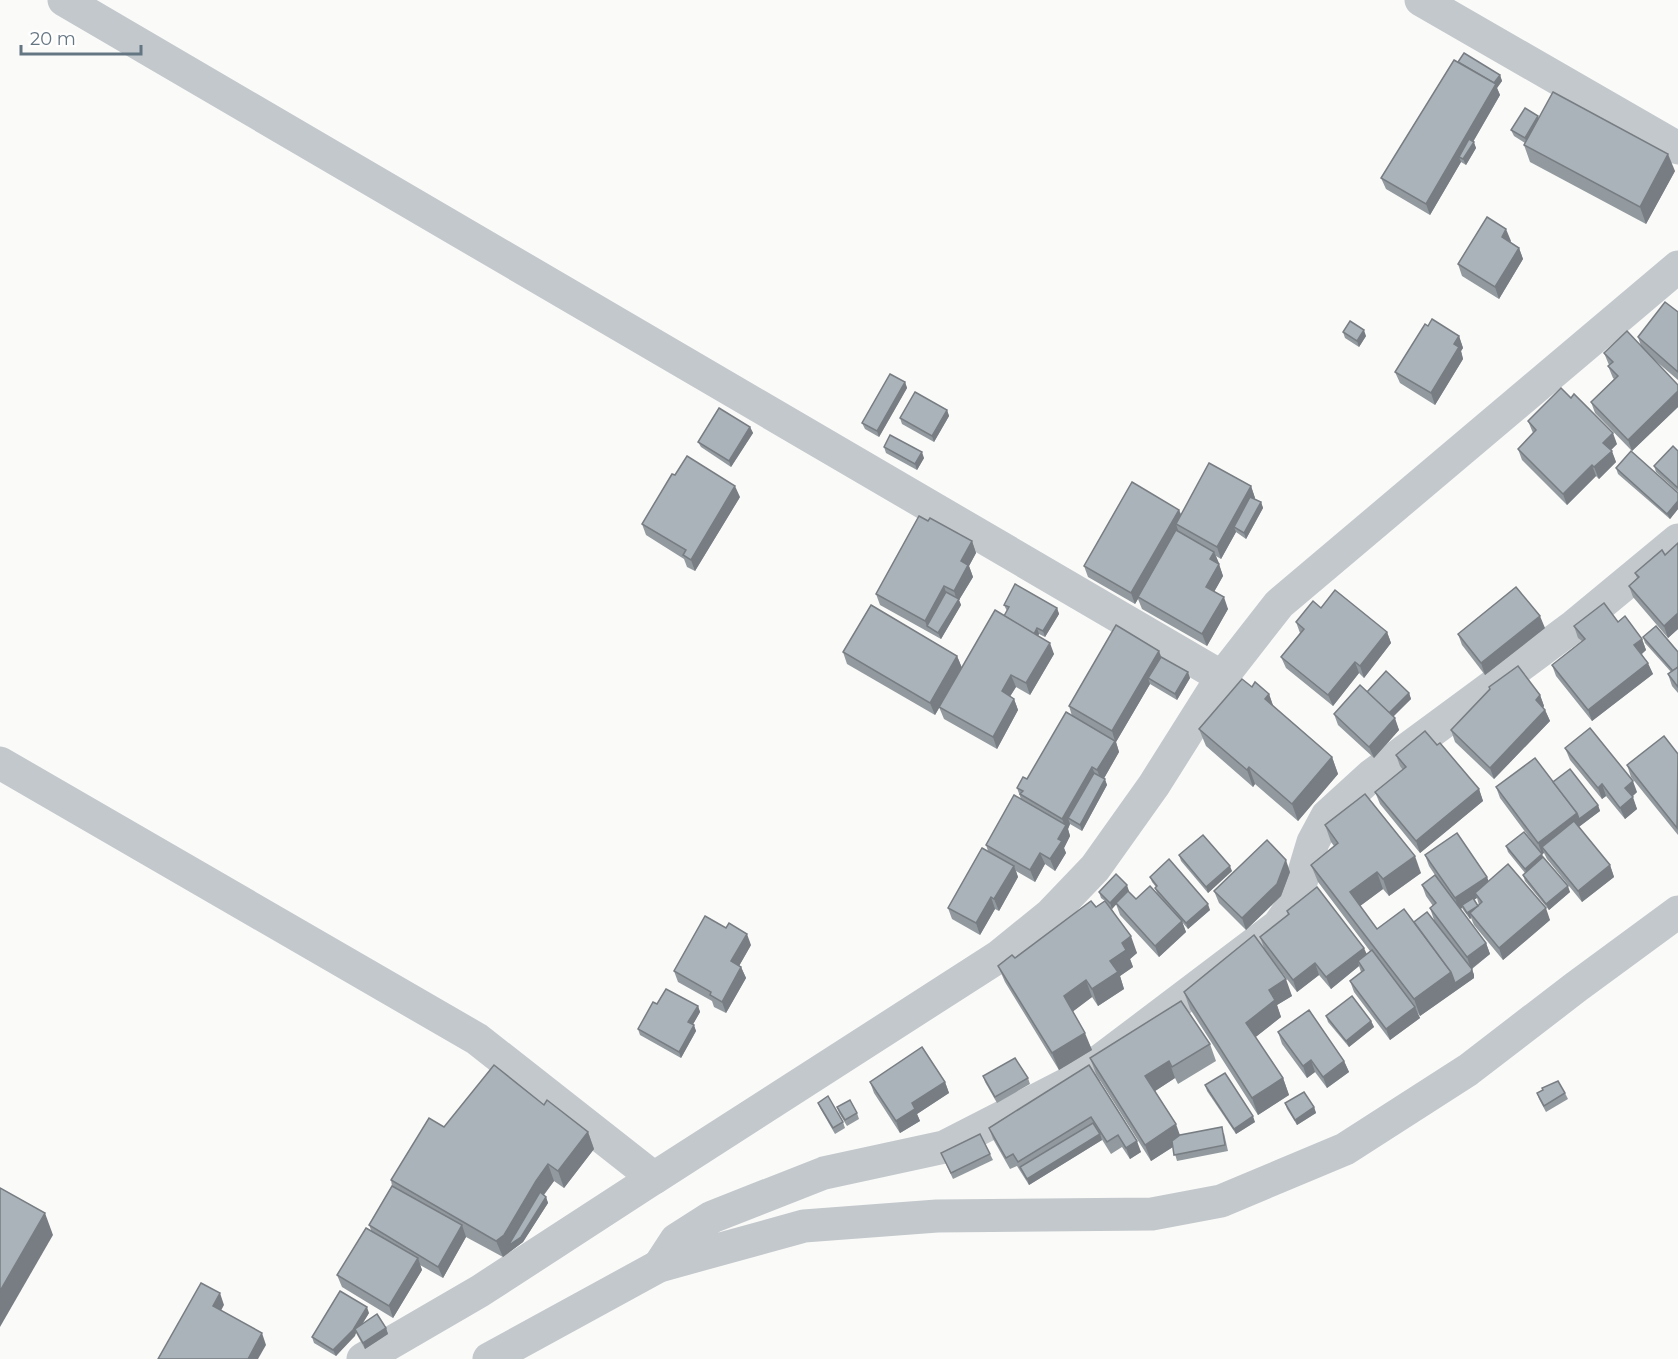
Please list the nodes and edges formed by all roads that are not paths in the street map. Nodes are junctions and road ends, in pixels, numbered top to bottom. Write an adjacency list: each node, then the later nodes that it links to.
1 (64, 0): 6 (street)
2 (1421, 0): 3 (street)
3 (1678, 148)
4 (1678, 267): 6 (street)
5 (1678, 540): 10 (street)
6 (1221, 677): 9 (street)
7 (0, 763): 9 (street)
8 (1678, 912): 10 (street)
9 (654, 1178): 11 (street)
10 (659, 1266): 12 (street)
11 (363, 1359)
12 (489, 1359)

